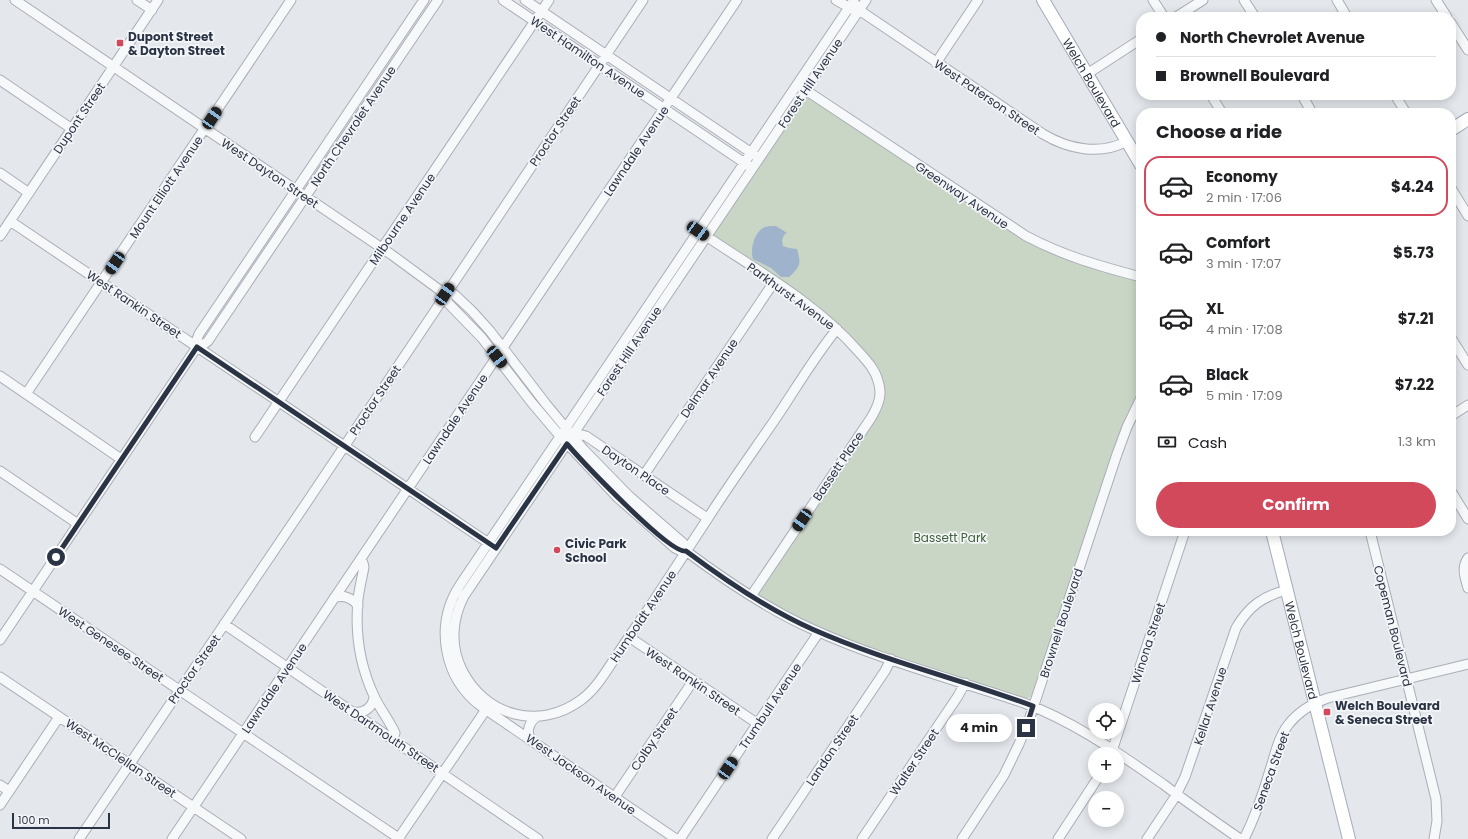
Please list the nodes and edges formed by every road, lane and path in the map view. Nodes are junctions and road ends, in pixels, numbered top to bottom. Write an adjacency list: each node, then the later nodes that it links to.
1 (14, 0): 37 (street, West Dayton Street)
2 (137, 0): 22 (street)
3 (158, 0): 22 (street, Dupont Street)
4 (291, 0): 49 (street, Mount Elliott Avenue)
5 (424, 0): 39 (street, North Chevrolet Avenue)
6 (438, 0): 41 (street, North Chevrolet Avenue)
7 (504, 0): 30 (street, West Hamilton Avenue)
8 (525, 0): 24 (street, West Hamilton Avenue)
9 (549, 0): 24 (street, Milbourne Avenue)
10 (643, 0): 34 (street, Proctor Street)
11 (737, 0): 44 (street, Lawndale Avenue)
12 (836, 0): 21 (street, West Paterson Street)
13 (866, 0): 23 (street, Forest Hill Avenue)
14 (978, 0): 35 (street)
15 (1043, 0): 38 (main road, Welch Boulevard)
16 (1154, 0): 25 (street)
17 (1203, 0): 26 (street)
18 (1244, 0): 27 (street)
19 (1337, 0): 28 (street)
20 (1436, 0): 29 (street)
21 (851, 2): 23 (street, West Paterson Street); 42 (street, Forest Hill Avenue)
22 (152, 10): 37 (street, Dupont Street)
23 (859, 10): 35 (street, West Paterson Street); 43 (street, Forest Hill Avenue)
24 (542, 11): 30 (street, Milbourne Avenue); 34 (street, West Hamilton Avenue)
25 (1161, 12)
26 (1184, 12)
27 (1252, 12)
28 (1344, 12)
29 (1444, 12)
30 (535, 21): 36 (street, West Hamilton Avenue); 66 (street, Milbourne Avenue)
31 (1456, 31): 33 (street)
32 (1136, 42): 38 (street)
33 (1468, 50)
34 (606, 55): 36 (street, Proctor Street); 44 (street, West Hamilton Avenue)
35 (936, 63): 50 (street, West Paterson Street)
36 (600, 65): 45 (street, West Hamilton Avenue); 71 (street, Proctor Street)
37 (113, 67): 48 (street, Dupont Street); 49 (street, West Dayton Street)
38 (1087, 74): 50 (main road, Welch Boulevard)
39 (374, 75): 41 (street); 56 (street, North Chevrolet Avenue)
40 (0, 80): 48 (street)
41 (383, 81): 59 (street, North Chevrolet Avenue)
42 (797, 84): 43 (street, Greenway Avenue); 51 (street, Forest Hill Avenue)
43 (805, 90): 53 (street, Forest Hill Avenue); 68 (street, Greenway Avenue)
44 (671, 98): 45 (street, Lawndale Avenue); 51 (street, West Hamilton Avenue)
45 (664, 108): 54 (street, West Hamilton Avenue); 77 (street, Lawndale Avenue)
46 (1468, 119): 47 (main road)
47 (1456, 127)
48 (72, 128): 57 (street, Dupont Street)
49 (205, 129): 56 (street, West Dayton Street); 69 (street, Mount Elliott Avenue)
50 (1127, 141): 52 (main road, Welch Boulevard)
51 (751, 152): 53 (street, West Hamilton Avenue); 54 (street, Forest Hill Avenue)
52 (1136, 156)
53 (759, 158): 54 (street, Forest Hill Avenue)
54 (748, 165): 62 (street, Forest Hill Avenue); 64 (street, Forest Hill Avenue)
55 (0, 173): 57 (street)
56 (296, 190): 59 (street, West Dayton Street); 65 (street, North Chevrolet Avenue)
57 (29, 193): 61 (street, Dupont Street)
58 (1456, 196): 60 (street)
59 (306, 197): 66 (street, West Dayton Street); 67 (street, North Chevrolet Avenue)
60 (1468, 216)
61 (10, 221): 63 (street, Dupont Street); 69 (street, West Rankin Street)
62 (698, 231): 64 (street, Parkhurst Avenue); 72 (street, Forest Hill Avenue)
63 (0, 236)
64 (706, 236): 70 (street, Parkhurst Avenue); 74 (street, Forest Hill Avenue)
65 (257, 248): 67 (street); 76 (street, North Chevrolet Avenue)
66 (382, 248): 71 (street, West Dayton Street); 85 (street, Milbourne Avenue)
67 (267, 254): 76 (street, North Chevrolet Avenue)
68 (1136, 276)
69 (102, 282): 76 (street, West Rankin Street); 83 (street, Mount Elliott Avenue)
70 (774, 282): 73 (street, Parkhurst Avenue); 97 (street, Delmar Avenue)
71 (445, 294): 77 (street, West Dayton Street); 78 (street, West Dayton Street); 94 (street, Proctor Street)
72 (632, 329): 74 (street); 81 (street, Forest Hill Avenue)
73 (837, 329): 82 (street, Parkhurst Avenue); 102 (street, Humboldt Avenue)
74 (640, 334): 84 (street, Forest Hill Avenue)
75 (1456, 346): 79 (street)
76 (197, 347): 85 (street, West Rankin Street); 95 (street, North Chevrolet Avenue)
77 (503, 348): 78 (street, Lawndale Avenue); 89 (street, West Dayton Street)
78 (497, 357): 90 (street, West Dayton Street); 98 (street, Lawndale Avenue)
79 (1468, 365)
80 (0, 376): 83 (street)
81 (590, 392): 84 (street); 89 (street, Forest Hill Avenue)
82 (880, 393): 116 (street, Bassett Place)
83 (26, 394): 95 (street)
84 (598, 397): 91 (street, Forest Hill Avenue)
85 (279, 402): 92 (street, Milbourne Avenue); 94 (street, West Rankin Street)
86 (1468, 405): 88 (street)
87 (1136, 408): 133 (street, Brownell Boulevard)
88 (1456, 413)
89 (566, 428): 90 (street, Forest Hill Avenue); 91 (street, West Dayton Street)
90 (560, 436): 91 (street, Dayton Place); 93 (street, West Dayton Street); 101 (street, Forest Hill Avenue)
91 (572, 436): 93 (street, Forest Hill Avenue); 97 (street, Dayton Place); 100 (street, West Dayton Street)
92 (255, 437)
93 (567, 444): 100 (street, West Dayton Street); 101 (street, Forest Hill Avenue)
94 (344, 446): 98 (street, West Rankin Street); 119 (street, Proctor Street)
95 (121, 459): 104 (street, North Chevrolet Avenue)
96 (0, 471): 104 (street)
97 (644, 475): 102 (street, Dayton Place)
98 (408, 489): 108 (street, West Rankin Street); 111 (street, Lawndale Avenue)
99 (1456, 499): 103 (street)
100 (629, 502): 109 (street, West Dayton Street)
101 (516, 509): 108 (street, Forest Hill Avenue)
102 (707, 518): 109 (street, Humboldt Avenue)
103 (1468, 518)
104 (78, 524): 115 (street, North Chevrolet Avenue)
105 (1183, 536): 143 (street, Winona Street)
106 (1273, 536): 114 (main road, Welch Boulevard)
107 (1371, 536): 127 (street, Copeman Boulevard)
108 (492, 545): 134 (street, Forest Hill Avenue)
109 (686, 551): 116 (street, West Dayton Street); 121 (street, Humboldt Avenue)
110 (1468, 558): 113 (street)
111 (360, 560): 117 (street, Lawndale Avenue); 118 (street)
112 (0, 569): 115 (street, West Genesee Street)
113 (1468, 588)
114 (1287, 590): 132 (main road, Welch Boulevard); 150 (street, Kellar Avenue)
115 (33, 591): 122 (street, North Chevrolet Avenue); 130 (street, West Genesee Street)
116 (750, 596): 120 (street, West Dayton Street)
117 (334, 598): 118 (street); 125 (street, Lawndale Avenue)
118 (358, 606): 131 (street)
119 (224, 624): 125 (street, West Dartmouth Street); 130 (street, Proctor Street)
120 (819, 632): 123 (street, West Dayton Street); 138 (street, Trumbull Avenue)
121 (629, 637): 128 (street, West Rankin Street); 136 (street, Humboldt Avenue)
122 (0, 640)
123 (891, 659): 129 (street, West Dayton Street); 161 (street, Landon Street)
124 (1468, 664): 127 (street, Seneca Street)
125 (288, 667): 135 (street, West Dartmouth Street); 139 (street, Lawndale Avenue)
126 (0, 677): 137 (street, West McClellan Street)
127 (1406, 679): 132 (street, Seneca Street); 169 (street, Copeman Boulevard)
128 (693, 681): 138 (street, West Rankin Street); 151 (street, Colby Street)
129 (965, 683): 133 (street, West Dayton Street); 162 (street, Walter Street)
130 (179, 690): 139 (street, West Genesee Street); 145 (street, Proctor Street)
131 (374, 697): 135 (street); 140 (street)
132 (1316, 703): 167 (street, Seneca Street); 168 (main road, Welch Boulevard)
133 (1033, 706): 142 (street, West Dayton Street); 163 (street, Brownell Boulevard)
134 (488, 707): 136 (street, Humboldt Avenue); 141 (street, West Jackson Avenue); 146 (street)
135 (354, 712): 140 (street, West Dartmouth Street)
136 (538, 716): 141 (street)
137 (59, 717): 145 (street, West McClellan Street); 149 (street)
138 (758, 724): 160 (street, Trumbull Avenue)
139 (244, 733): 153 (street, Lawndale Avenue); 157 (street, West Genesee Street)
140 (393, 739): 146 (street, West Dartmouth Street)
141 (532, 741): 151 (street, West Jackson Avenue)
142 (1105, 747)
143 (1114, 747)
144 (1124, 760): 150 (street, West Dayton Street)
145 (130, 764): 153 (street, West McClellan Street); 154 (street, Proctor Street)
146 (443, 773): 157 (street); 158 (street, West Dartmouth Street)
147 (1094, 783): 164 (street)
148 (0, 785): 149 (street)
149 (9, 791): 152 (street)
150 (1176, 794): 165 (street, Kellar Avenue); 166 (street, West Dayton Street)
151 (614, 798): 159 (street, West Jackson Avenue)
152 (0, 805)
153 (194, 807): 155 (street, Lawndale Avenue); 156 (street, West McClellan Street)
154 (79, 839)
155 (172, 839)
156 (241, 839)
157 (399, 839)
158 (538, 839)
159 (676, 839)
160 (680, 839)
161 (772, 839)
162 (862, 839)
163 (962, 839)
164 (1058, 839)
165 (1147, 839)
166 (1240, 839)
167 (1244, 839)
168 (1349, 839)
169 (1434, 839)

